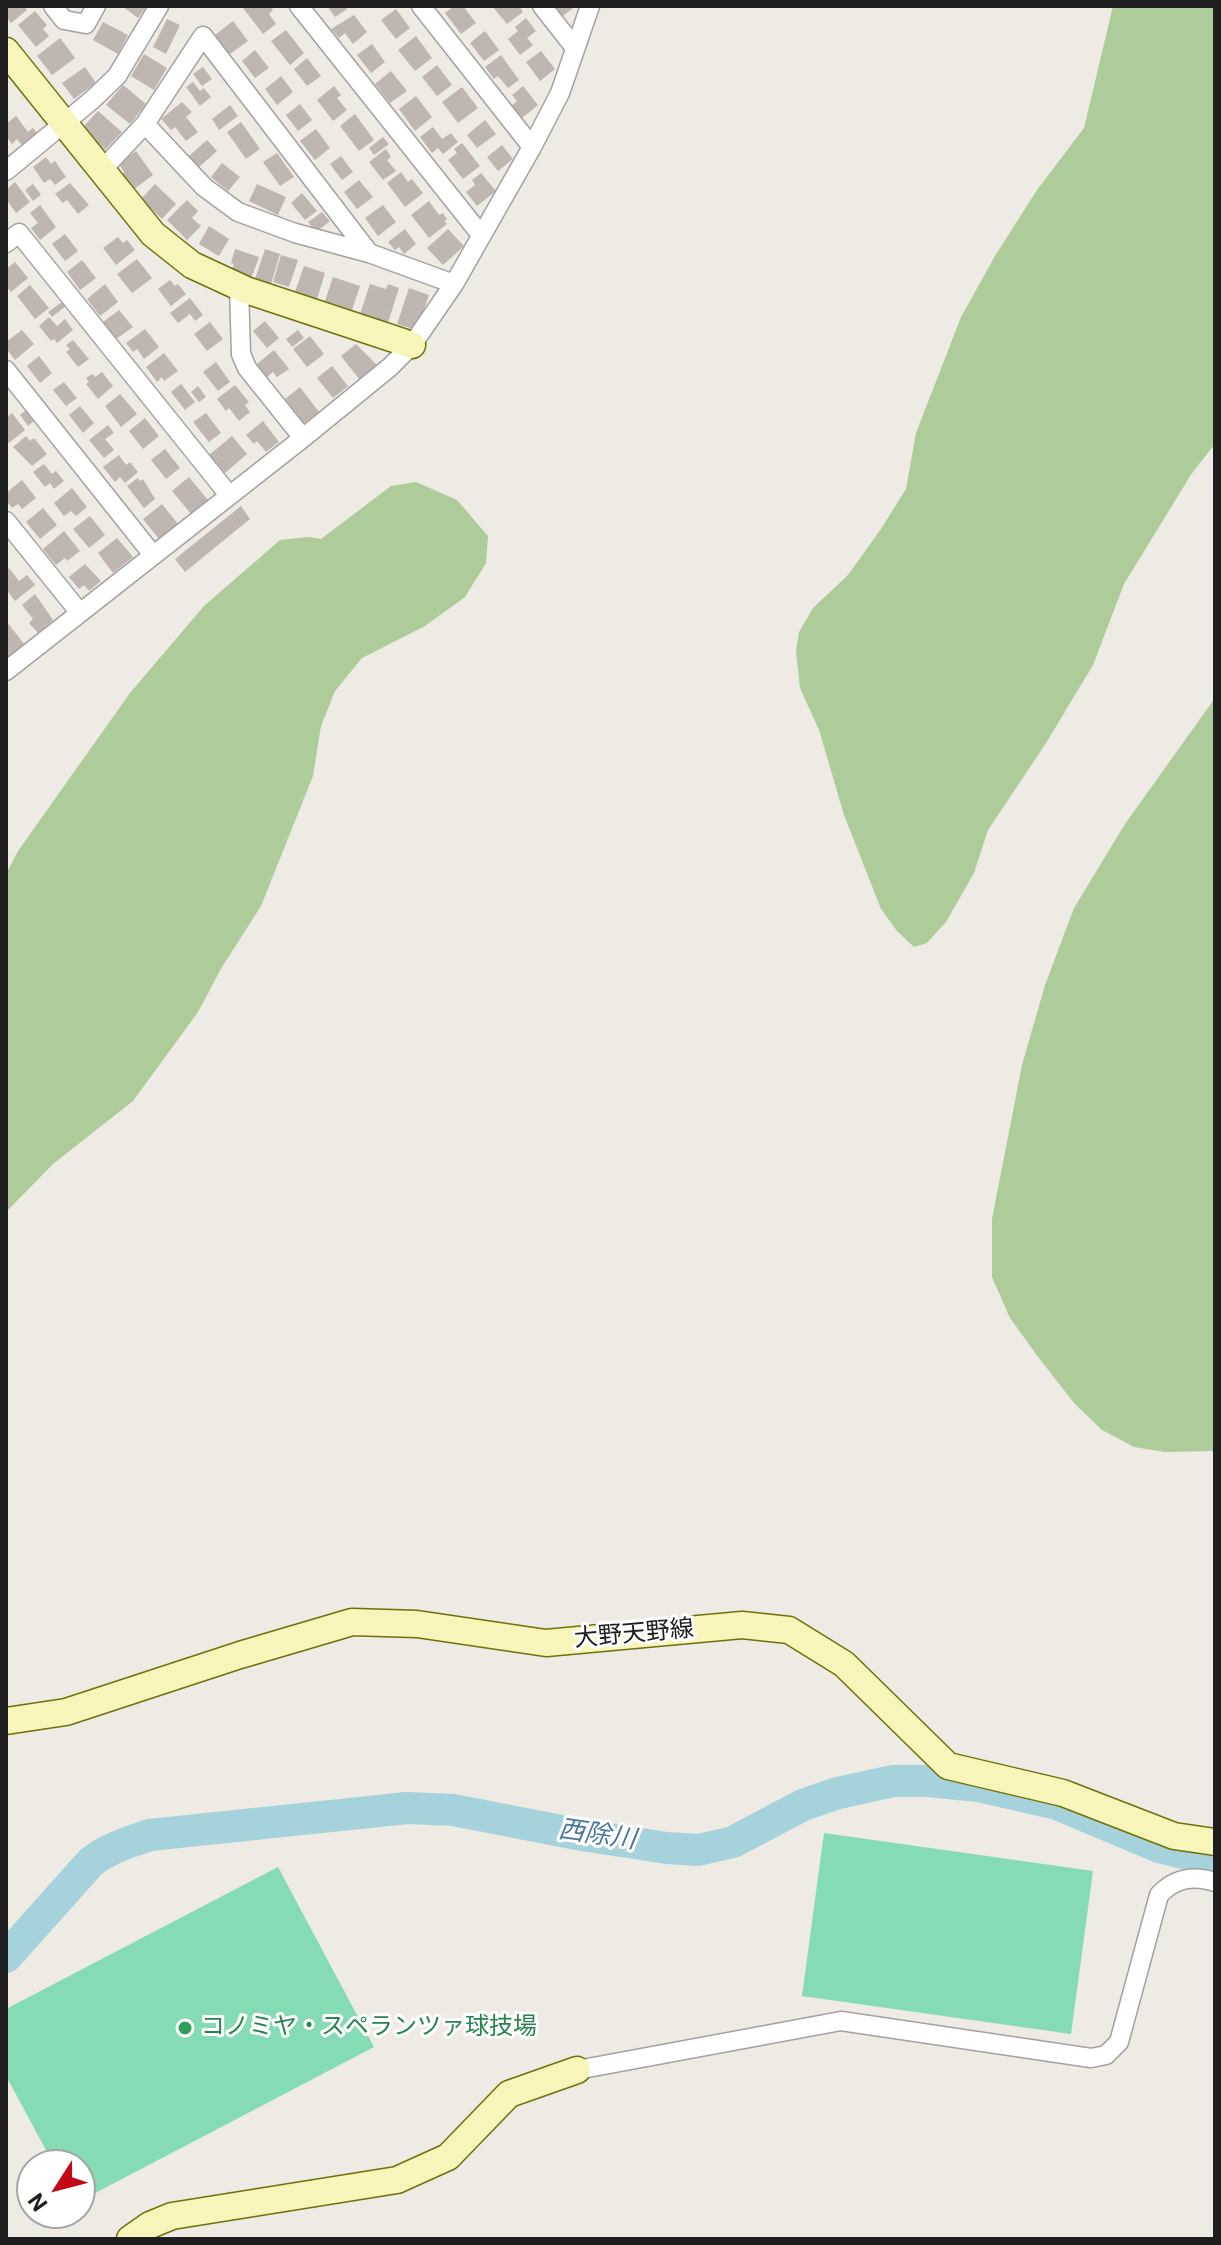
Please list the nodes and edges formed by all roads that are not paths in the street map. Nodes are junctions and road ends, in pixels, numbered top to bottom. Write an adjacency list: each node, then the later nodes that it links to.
1 (53, 6): 2 (street)
2 (96, 6)
3 (159, 6): 10 (street)
4 (299, 6): 15 (street)
5 (421, 6): 12 (street)
6 (542, 6): 8 (street)
7 (590, 6): 8 (street)
8 (575, 48): 12 (street)
9 (6, 51): 10 (main road)
10 (63, 124): 13 (street); 14 (main road)
11 (145, 124): 14 (street); 17 (street); 17 (street)
12 (532, 147): 15 (street)
13 (6, 171)
14 (101, 171): 19 (main road)
15 (481, 235): 18 (street)
16 (6, 243): 23 (street)
17 (369, 253): 18 (street)
18 (454, 284): 20 (street)
19 (239, 287): 20 (main road); 22 (street)
20 (412, 345): 22 (street)
21 (6, 370): 25 (street)
22 (303, 438): 23 (street)
23 (229, 495): 25 (street)
24 (6, 521): 26 (street)
25 (153, 555): 26 (street)
26 (80, 613): 27 (street)
27 (6, 671)
28 (6, 1721): 29 (main road, 大野天野線)
29 (1215, 1842)
30 (1215, 1882): 31 (street)
31 (577, 2070): 32 (main road)
32 (130, 2239)

